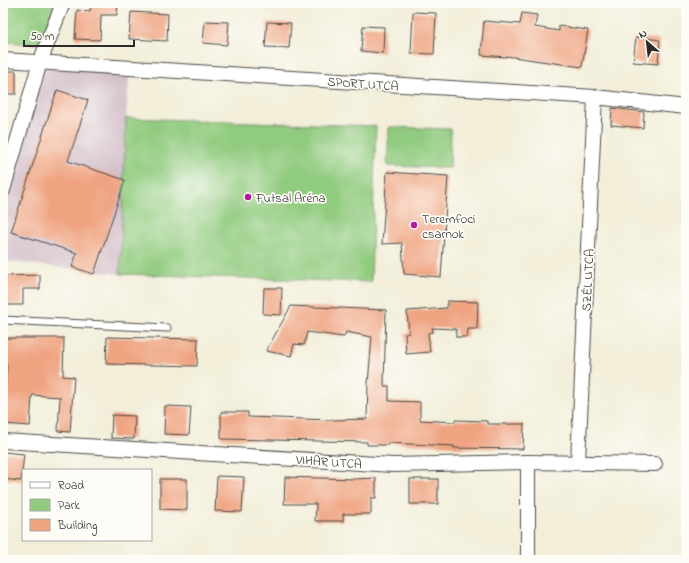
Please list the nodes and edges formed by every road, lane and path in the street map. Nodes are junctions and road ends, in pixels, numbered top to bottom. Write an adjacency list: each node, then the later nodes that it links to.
1 (63, 3): 3 (street)
2 (3, 60): 3 (street, SPORT UTCA)
3 (40, 62): 4 (street, SPORT UTCA); 6 (street)
4 (595, 97): 5 (street, SPORT UTCA); 11 (street, SZÉL UTCA)
5 (686, 107)
6 (3, 190)
7 (3, 320): 8 (lane)
8 (167, 328)
9 (3, 441): 10 (street, VIHAR UTCA)
10 (528, 462): 11 (street, VIHAR UTCA); 13 (street)
11 (578, 462): 12 (street, VIHAR UTCA)
12 (655, 464)
13 (528, 560)

